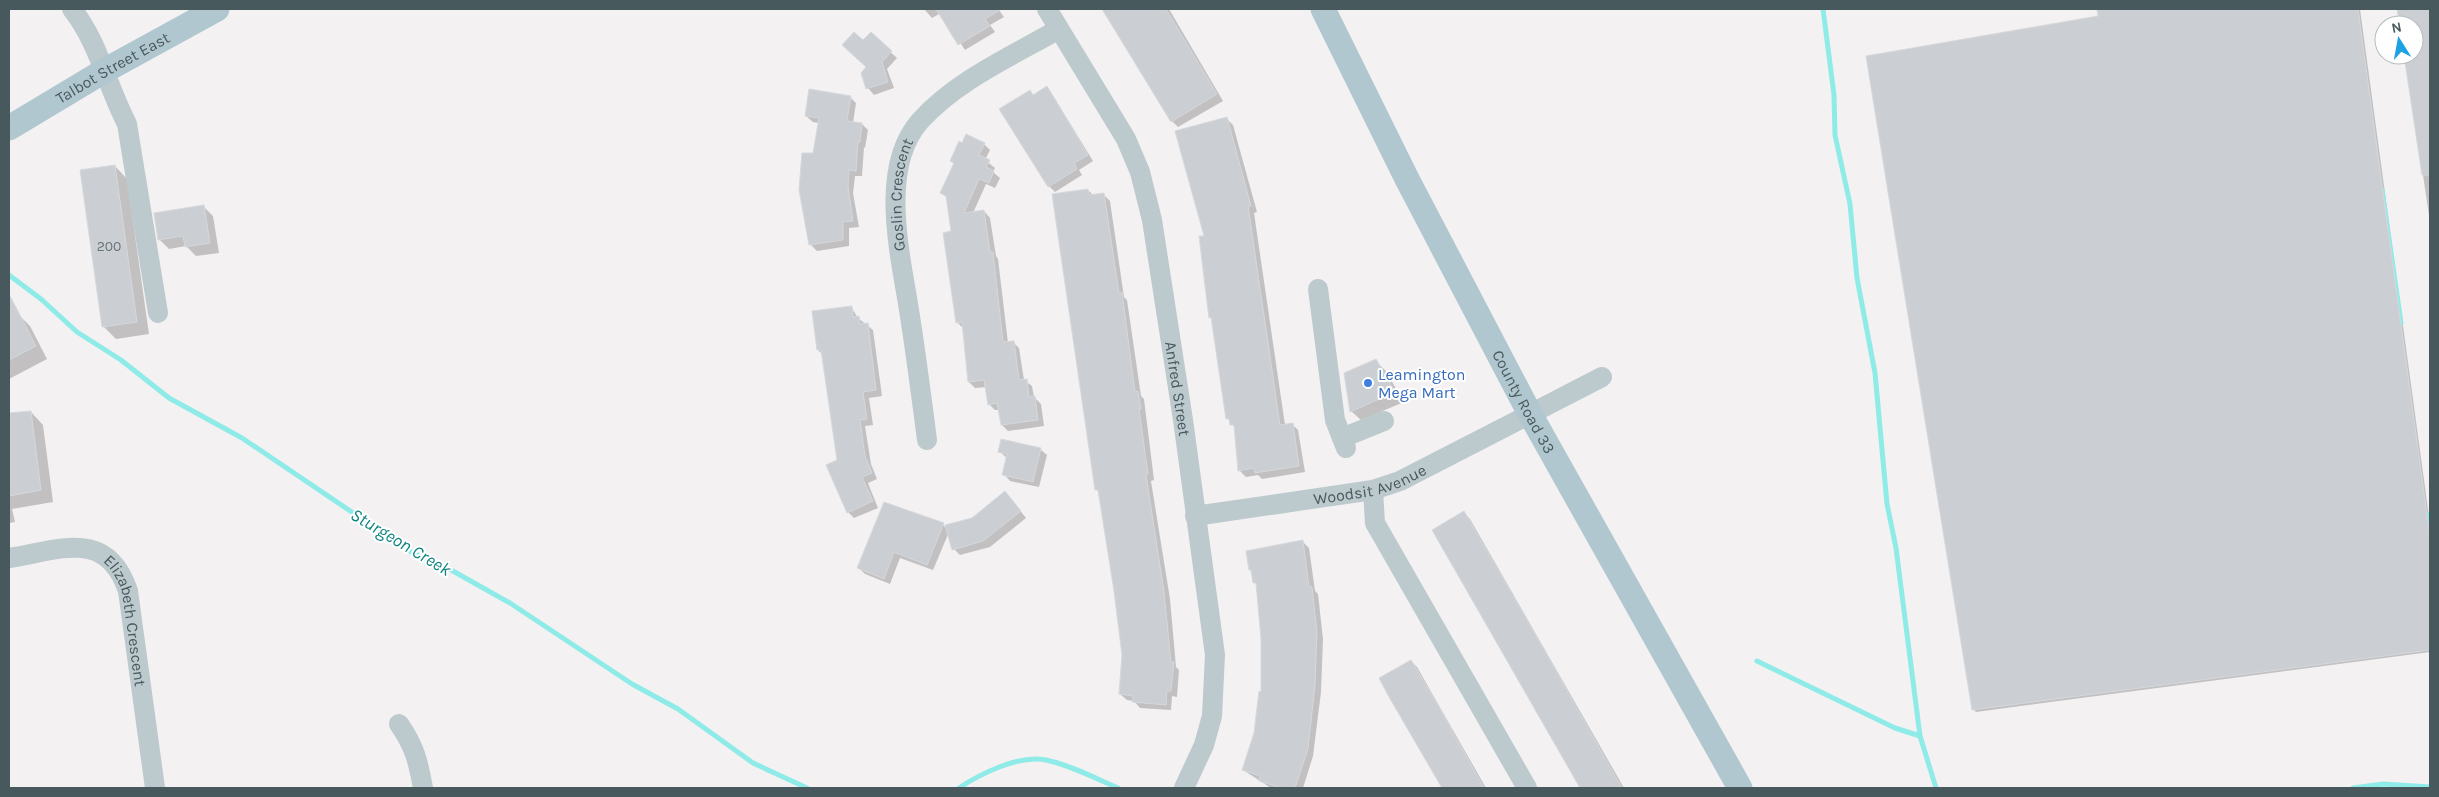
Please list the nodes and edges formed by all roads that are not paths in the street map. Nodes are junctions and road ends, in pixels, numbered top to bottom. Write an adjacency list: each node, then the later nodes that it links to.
1 (72, 9): 6 (street)
2 (217, 9): 6 (main road, Talbot Street East)
3 (1047, 9): 5 (street, Anfred Street)
4 (1322, 9): 11 (main road, County Road 33)
5 (1059, 29): 13 (street, Goslin Crescent); 15 (street, Anfred Street)
6 (104, 71): 7 (main road, Talbot Street East); 9 (street)
7 (9, 128)
8 (1318, 289): 12 (street)
9 (158, 314)
10 (1602, 377): 11 (street, Woodsit Avenue)
11 (1530, 414): 14 (street, Woodsit Avenue); 22 (main road, County Road 33)
12 (1384, 421)
13 (927, 440)
14 (1373, 490): 15 (street, Woodsit Avenue); 21 (street)
15 (1196, 516): 20 (street, Anfred Street)
16 (9, 558): 18 (street, Elizabeth Crescent)
17 (399, 724): 19 (street)
18 (155, 788)
19 (423, 788)
20 (1184, 788)
21 (1527, 788)
22 (1740, 788)

